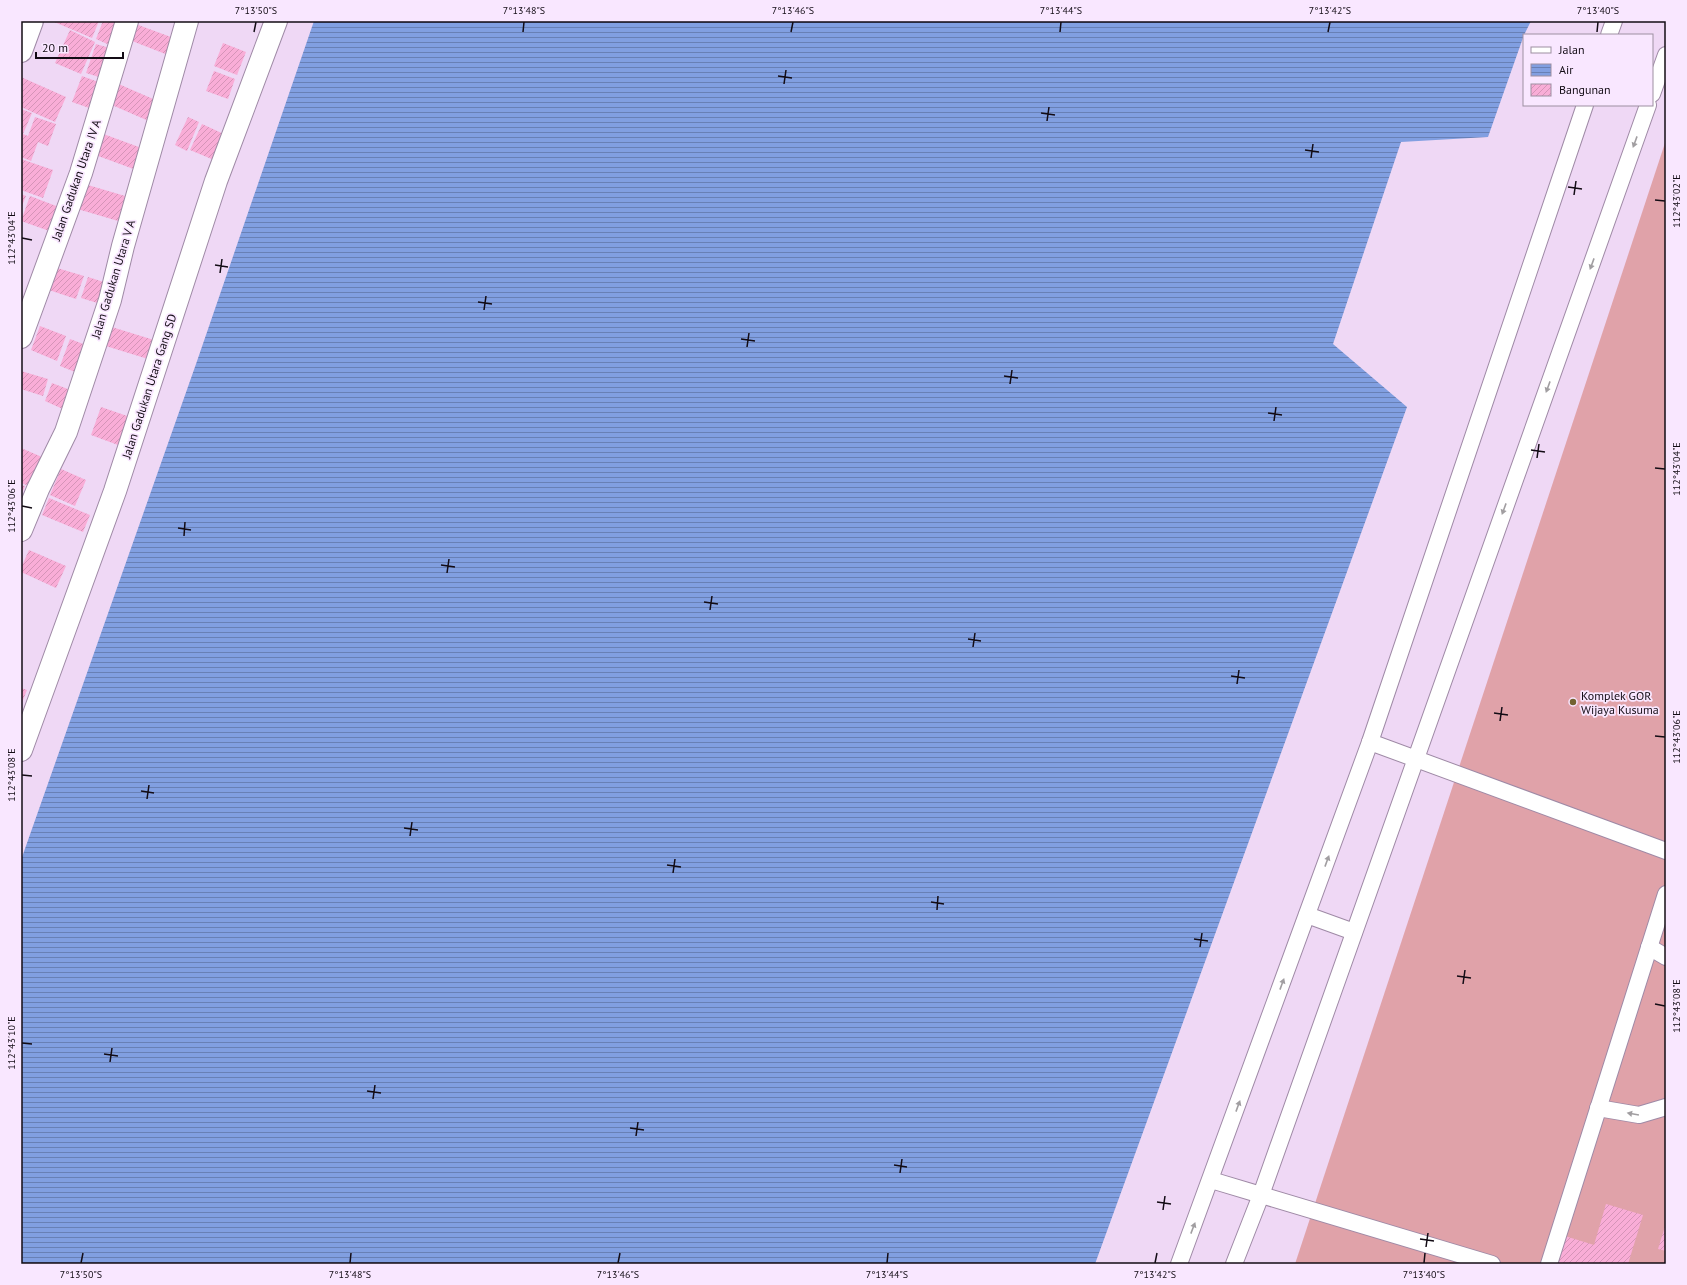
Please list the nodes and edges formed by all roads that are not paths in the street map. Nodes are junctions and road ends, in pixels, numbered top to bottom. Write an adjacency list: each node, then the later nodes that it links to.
1 (127, 21): 11 (street, Jalan Gadukan Utara IV A)
2 (187, 21): 12 (street, Jalan Gadukan Utara V A)
3 (276, 21): 14 (street, Jalan Gadukan Utara Gang SD)
4 (1614, 21): 5 (lane)
5 (1609, 34)
6 (1666, 55): 7 (lane)
7 (1658, 79): 8 (lane)
8 (1653, 92)
9 (1585, 106): 13 (lane)
10 (1648, 106): 15 (lane, one-way to 15)
11 (21, 337)
12 (21, 530)
13 (1370, 742): 15 (lane); 18 (lane, one-way to 13)
14 (21, 750)
15 (1416, 758): 16 (lane); 19 (lane)
16 (1666, 851)
17 (1666, 894): 20 (lane)
18 (1307, 915): 19 (lane); 24 (lane, one-way to 18)
19 (1354, 932): 25 (lane)
20 (1649, 947): 21 (lane); 22 (lane)
21 (1666, 957)
22 (1598, 1108): 23 (lane, one-way to 22); 29 (lane)
23 (1666, 1108)
24 (1211, 1180): 25 (lane); 26 (lane, one-way to 24)
25 (1261, 1195): 27 (lane); 28 (lane)
26 (1179, 1264)
27 (1234, 1264)
28 (1492, 1264)
29 (1549, 1264)

